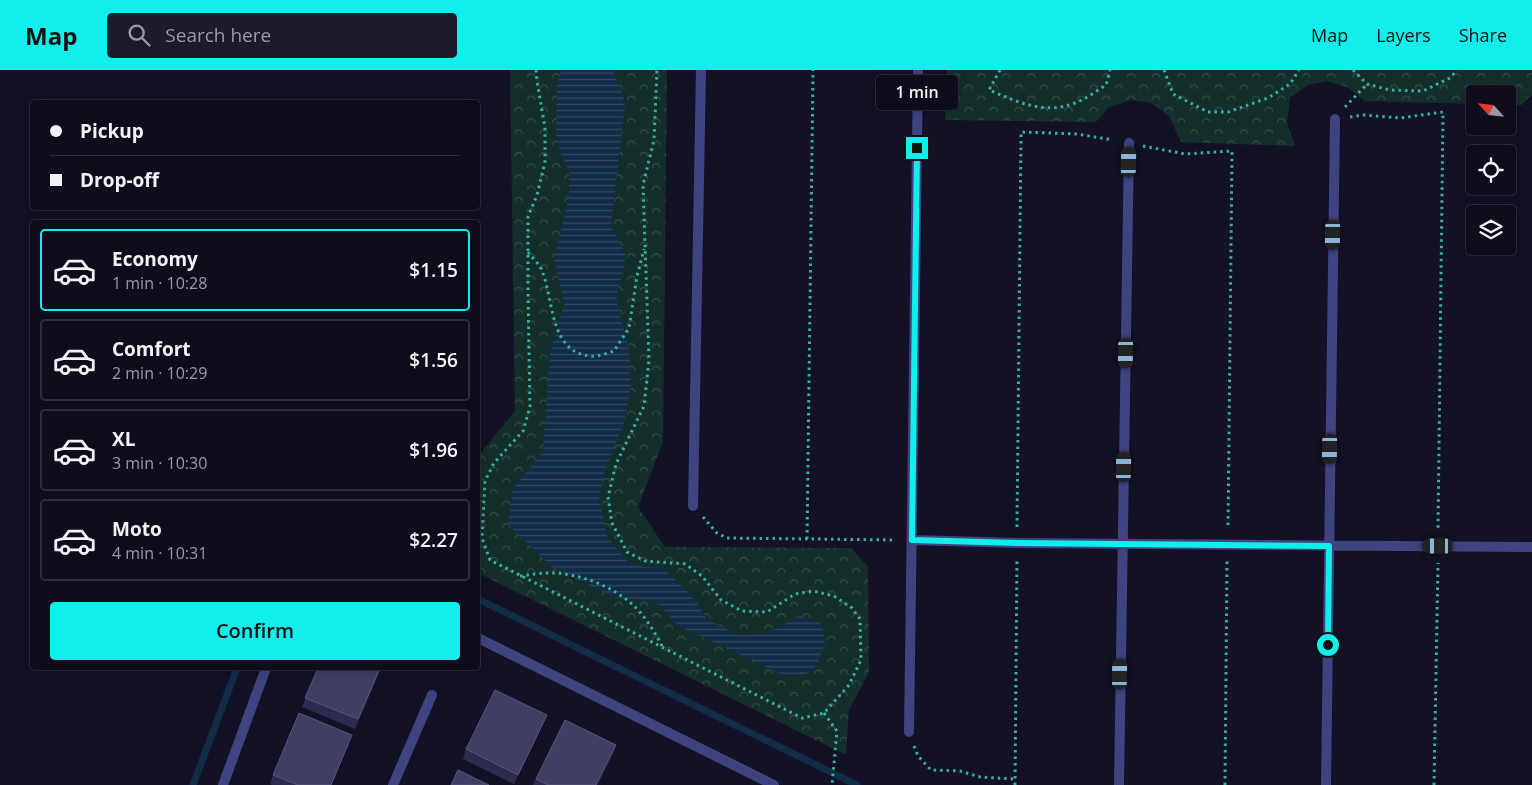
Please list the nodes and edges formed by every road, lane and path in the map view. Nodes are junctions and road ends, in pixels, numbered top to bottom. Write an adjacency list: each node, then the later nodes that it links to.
1 (536, 70): 16 (path)
2 (657, 70): 15 (path)
3 (701, 70): 17 (street)
4 (813, 70): 18 (path)
5 (918, 70): 19 (street)
6 (1000, 70): 7 (path)
7 (1110, 70)
8 (1164, 70): 9 (path)
9 (1299, 70)
10 (1353, 70): 12 (path)
11 (1457, 70): 12 (path)
12 (1367, 84): 13 (path)
13 (1334, 119): 23 (street); 24 (path)
14 (1129, 143): 20 (path); 21 (street); 22 (path)
15 (645, 246): 16 (path); 31 (path)
16 (528, 252): 26 (path)
17 (693, 506): 18 (path)
18 (807, 539): 19 (path)
19 (912, 540): 20 (street); 32 (street)
20 (1017, 543): 21 (street); 33 (path)
21 (1122, 544): 22 (street); 39 (street)
22 (1228, 545): 23 (street); 40 (path)
23 (1329, 546): 24 (street); 41 (street)
24 (1438, 546): 25 (street); 42 (path)
25 (1532, 547)
26 (519, 576): 28 (path); 28 (path)
27 (480, 639): 36 (street)
28 (663, 647): 31 (path)
29 (265, 670): 34 (street)
30 (432, 695): 35 (street)
31 (824, 713): 37 (path)
32 (909, 732): 33 (path)
33 (1015, 779): 38 (path)
34 (223, 785)
35 (393, 785)
36 (774, 785)
37 (832, 785)
38 (1015, 785)
39 (1118, 785)
40 (1225, 785)
41 (1326, 785)
42 (1434, 785)

